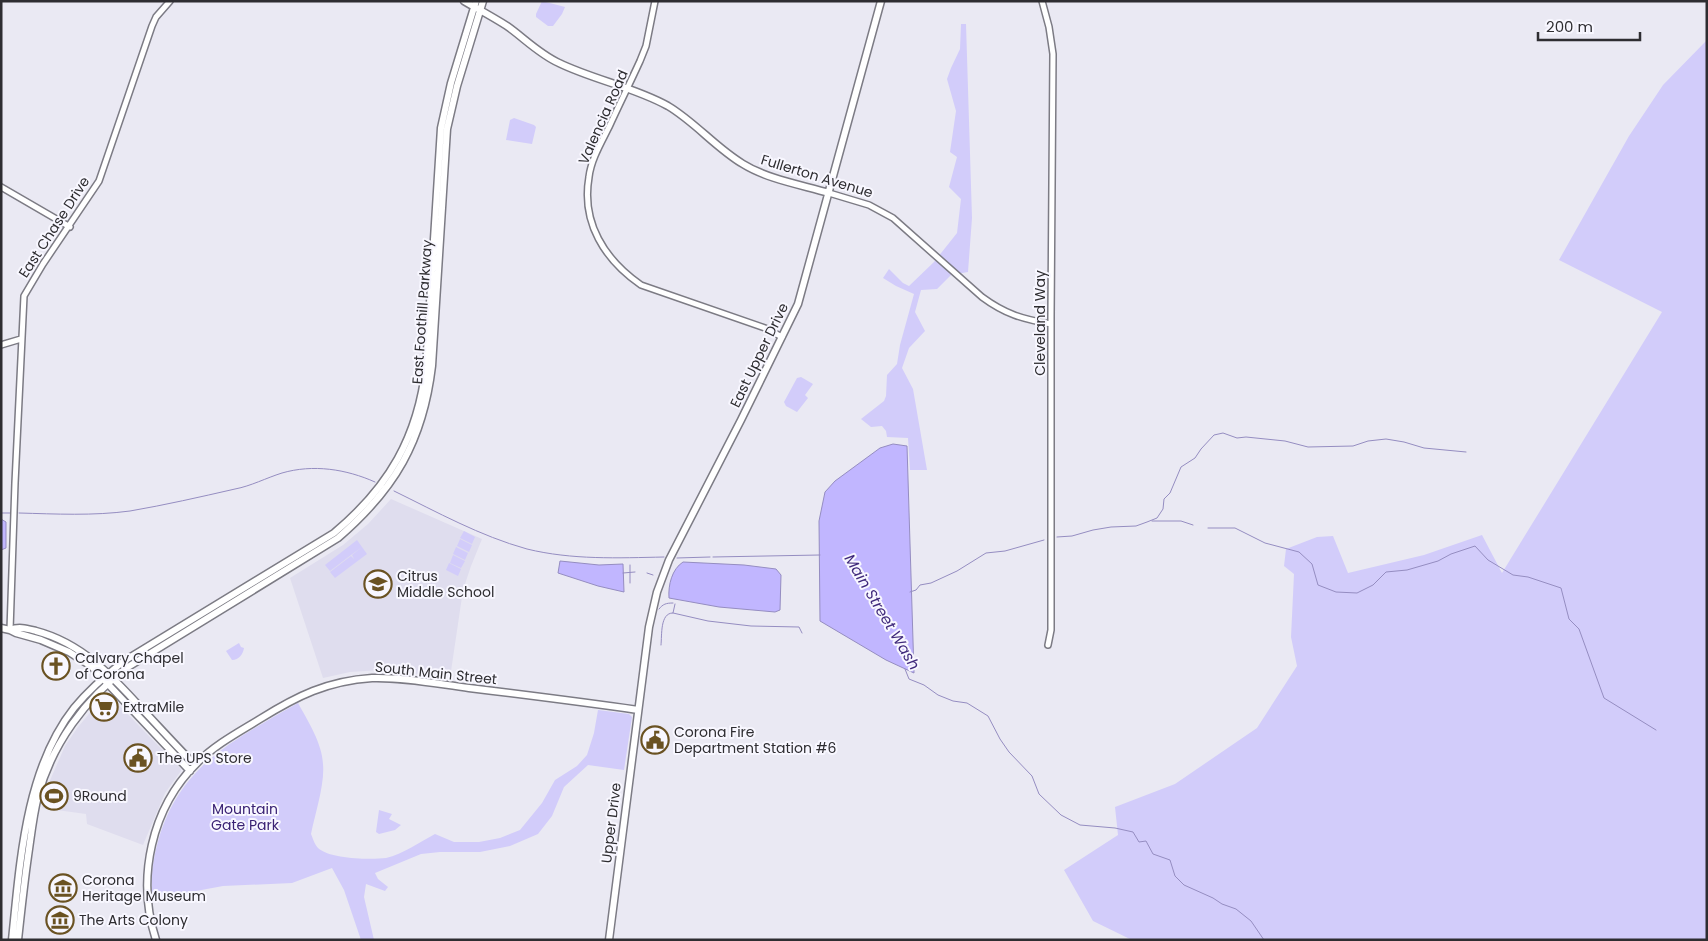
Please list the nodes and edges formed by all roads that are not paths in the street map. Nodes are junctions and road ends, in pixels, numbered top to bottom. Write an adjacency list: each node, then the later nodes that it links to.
1 (170, 1): 11 (street, East Chase Drive)
2 (464, 1): 7 (main road, Fullerton Avenue)
3 (483, 1): 7 (main road, East Foothill Parkway)
4 (655, 1): 8 (street, Valencia Road)
5 (881, 1): 10 (main road, East Upper Drive)
6 (1042, 1): 12 (street, Cleveland Way)
7 (477, 6): 8 (main road, Fullerton Avenue); 16 (main road, East Foothill Parkway); 18 (main road, East Foothill Parkway)
8 (627, 89): 10 (main road, Fullerton Avenue); 13 (street, Valencia Road)
9 (1, 188): 11 (street)
10 (829, 193): 12 (street, Fullerton Avenue); 13 (main road, East Upper Drive)
11 (70, 226): 14 (street, East Chase Drive)
12 (1051, 324): 20 (street, Cleveland Way)
13 (782, 337): 23 (main road, East Upper Drive)
14 (21, 339): 15 (street); 19 (street, East Chase Drive)
15 (1, 345)
16 (224, 601): 18 (main road); 21 (main road, East Foothill Parkway)
17 (1, 628): 19 (main road)
18 (191, 628): 21 (main road, East Foothill Parkway)
19 (10, 630): 21 (main road); 22 (main road)
20 (1048, 645)
21 (111, 676): 22 (main road, East Foothill Parkway); 25 (main road)
22 (105, 681): 24 (main road); 28 (main road); 29 (main road)
23 (638, 710): 26 (main road, South Main Street); 31 (main road, Upper Drive)
24 (150, 729): 25 (main road); 27 (main road)
25 (166, 735): 26 (main road)
26 (195, 765): 27 (main road, South Main Street)
27 (190, 771): 30 (main road, South Main Street)
28 (12, 940)
29 (18, 940)
30 (156, 940)
31 (608, 940)

